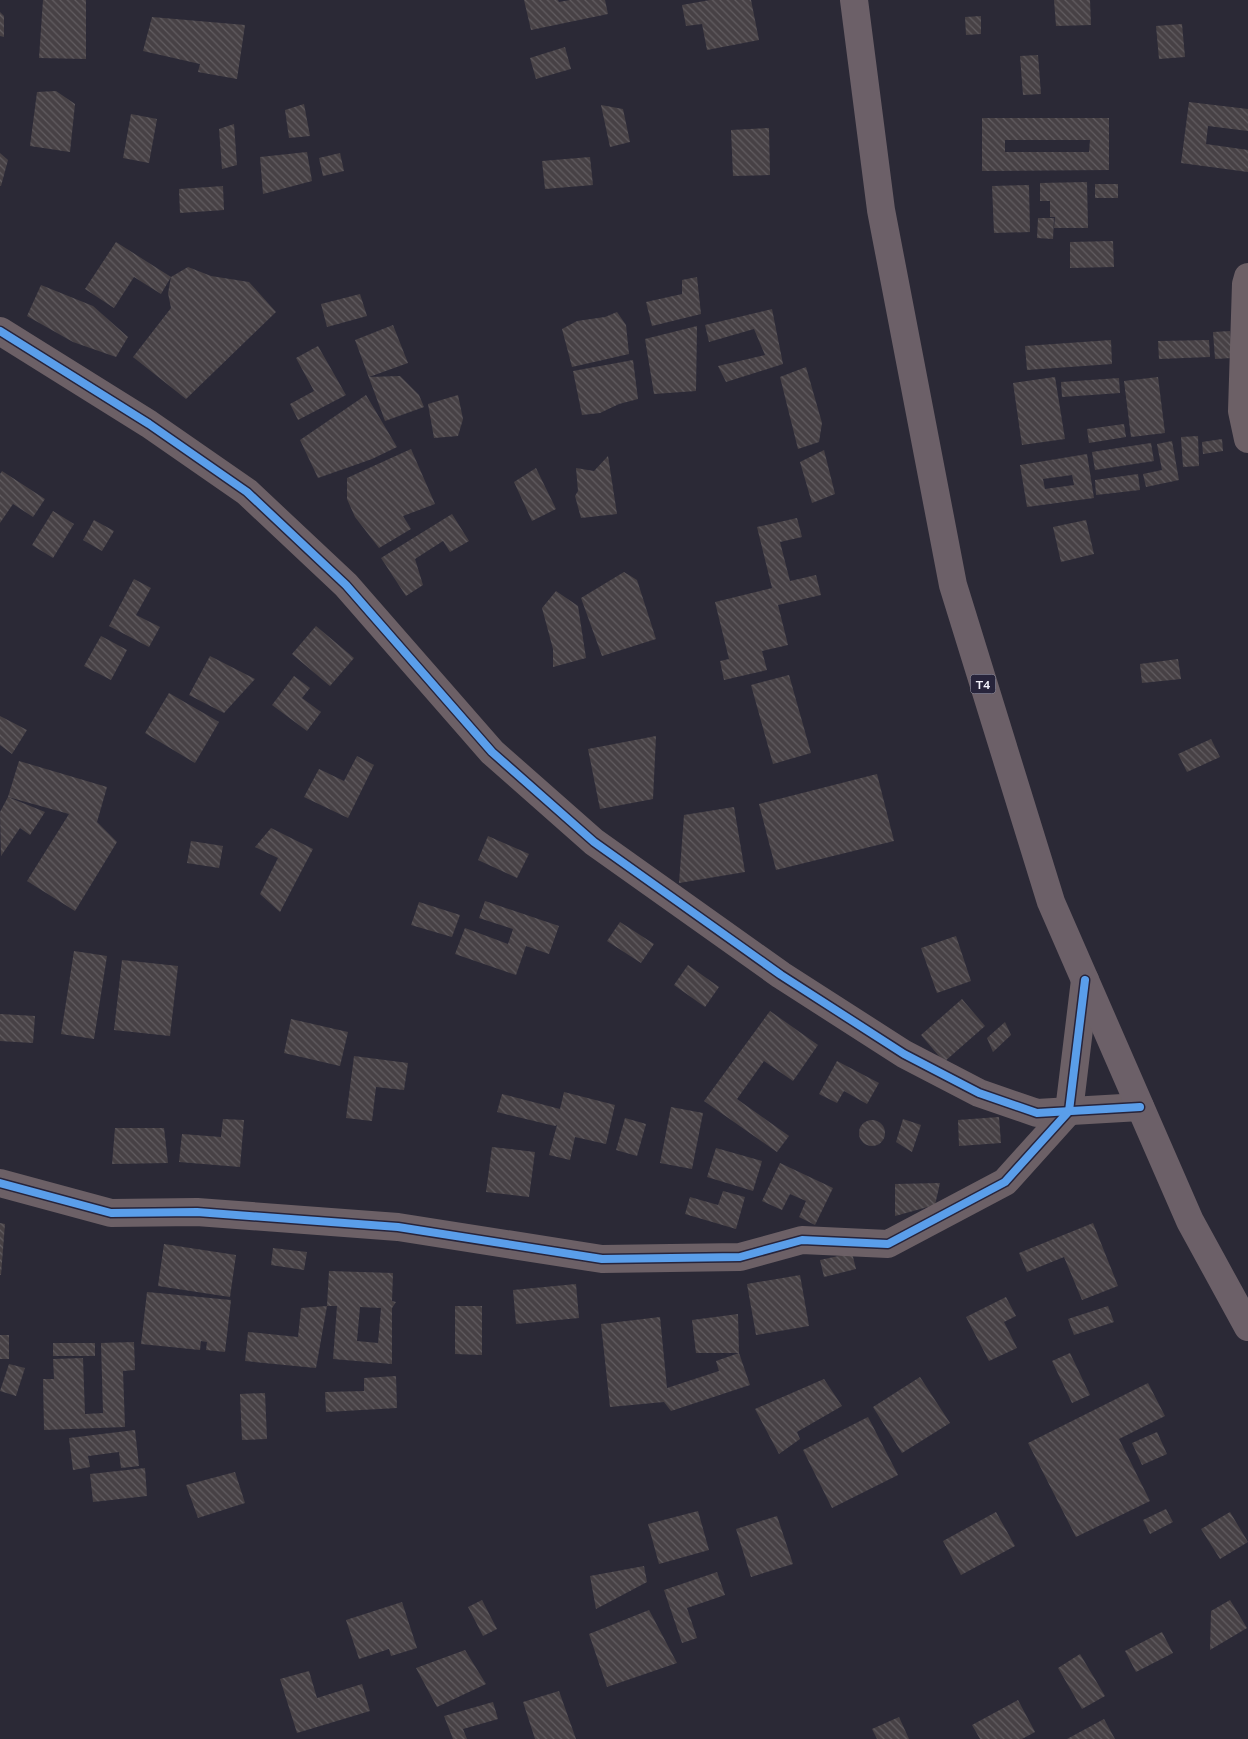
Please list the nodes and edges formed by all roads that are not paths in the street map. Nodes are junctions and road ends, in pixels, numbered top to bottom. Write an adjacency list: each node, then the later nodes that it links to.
1 (854, 0): 5 (highway, T4)
2 (1248, 276): 4 (street)
3 (0, 331): 7 (street)
4 (1248, 439)
5 (1085, 980): 6 (highway, T4); 7 (street)
6 (1140, 1107): 7 (street); 9 (highway, T4)
7 (1069, 1111): 8 (street)
8 (0, 1183)
9 (1248, 1327)

